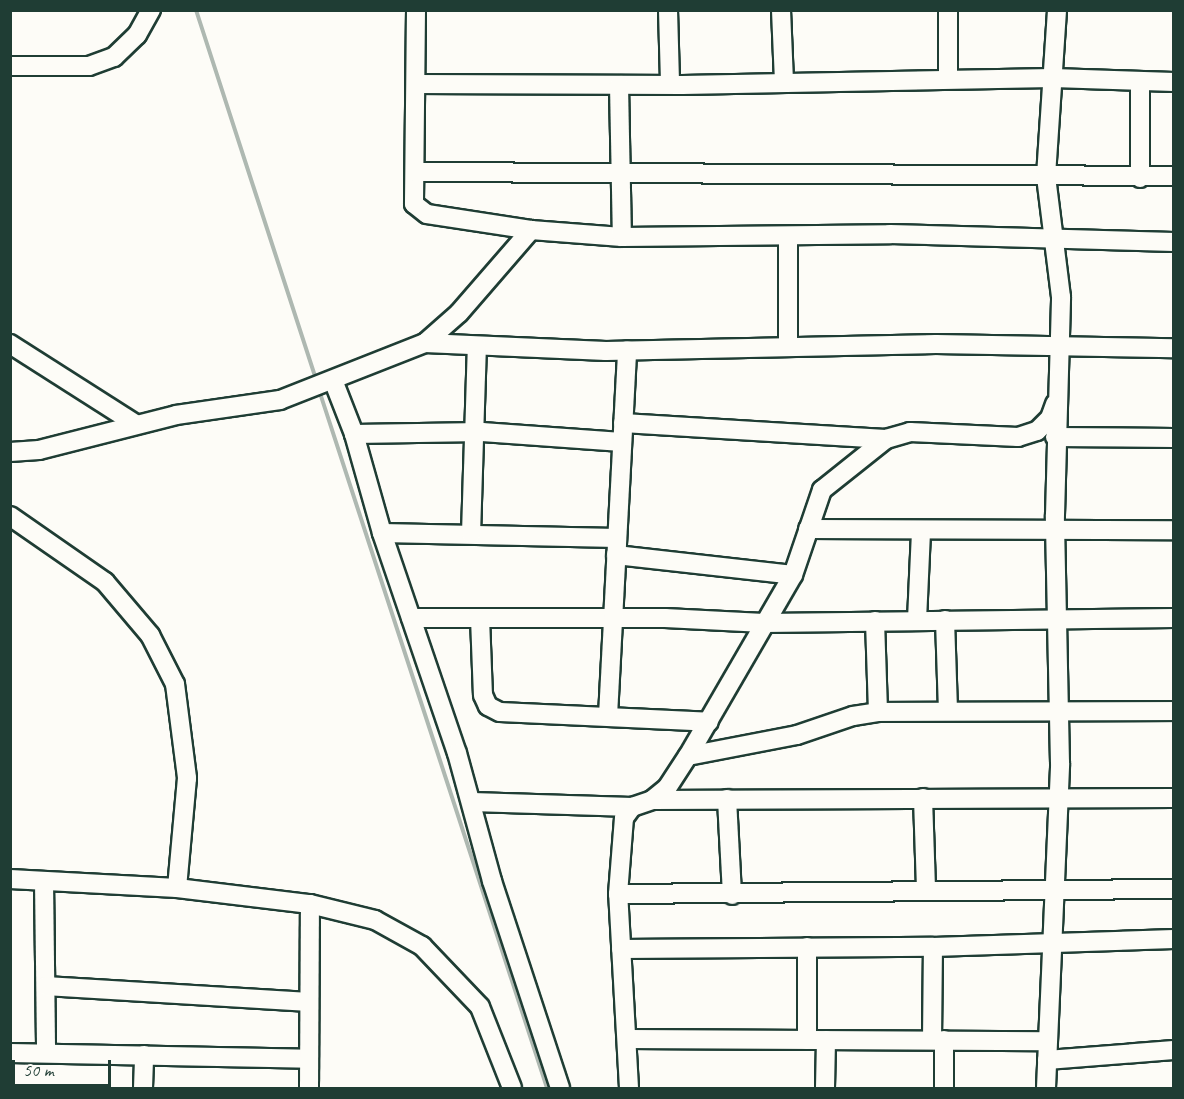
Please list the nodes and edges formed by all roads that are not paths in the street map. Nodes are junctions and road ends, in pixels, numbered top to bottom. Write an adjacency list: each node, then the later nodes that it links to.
1 (151, 10): 7 (street)
2 (416, 10): 14 (street)
3 (668, 10): 12 (street)
4 (781, 10): 13 (street)
5 (948, 10): 9 (street)
6 (1057, 10): 8 (street)
7 (10, 66)
8 (1053, 78): 9 (street); 10 (street); 18 (street)
9 (948, 79): 13 (street)
10 (1140, 81): 11 (street); 20 (street)
11 (1173, 82)
12 (670, 83): 13 (street); 15 (street)
13 (784, 83)
14 (416, 84): 15 (street); 16 (street)
15 (619, 85): 17 (street)
16 (415, 172): 17 (street); 21 (street)
17 (621, 176): 18 (street); 22 (street)
18 (1046, 176): 20 (street); 24 (street)
19 (1173, 176): 20 (street)
20 (1140, 177)
21 (531, 230): 22 (street); 26 (street)
22 (622, 237): 23 (street)
23 (788, 237): 24 (street); 28 (street)
24 (1056, 239): 25 (street); 30 (street)
25 (1173, 242)
26 (425, 343): 27 (street); 33 (street)
27 (477, 345): 32 (street); 37 (street)
28 (788, 346): 30 (street); 32 (street)
29 (1173, 348): 30 (street)
30 (1061, 349): 34 (street)
31 (15, 350): 35 (street)
32 (627, 350): 36 (street)
33 (333, 380): 35 (street); 38 (street)
34 (1056, 402): 39 (street); 40 (street)
35 (134, 423): 43 (street)
36 (623, 423): 40 (street); 42 (street)
37 (474, 432): 38 (street); 42 (street); 50 (street)
38 (354, 434): 49 (street)
39 (1055, 437): 41 (street); 46 (street)
40 (886, 438): 45 (street)
41 (1173, 438)
42 (622, 442): 51 (street)
43 (10, 452)
44 (10, 516): 78 (street)
45 (808, 529): 48 (street); 52 (street)
46 (1055, 530): 47 (street); 48 (street); 56 (street)
47 (1173, 530)
48 (921, 531): 58 (street)
49 (382, 533): 50 (street); 53 (street)
50 (471, 534): 51 (street)
51 (617, 546): 52 (street); 55 (street)
52 (793, 575): 61 (street)
53 (411, 618): 54 (street); 74 (street)
54 (480, 618): 55 (street); 66 (street)
55 (613, 618): 61 (street); 66 (street)
56 (1057, 618): 57 (street); 59 (street); 63 (street)
57 (1173, 618)
58 (917, 620): 59 (street); 60 (street)
59 (945, 620): 62 (street)
60 (875, 621): 61 (street); 65 (street)
61 (764, 623): 67 (street)
62 (948, 709): 63 (street); 65 (street)
63 (1058, 711): 64 (street); 69 (street)
64 (1173, 711)
65 (878, 712): 68 (street)
66 (608, 716): 67 (street)
67 (709, 722): 68 (street)
68 (688, 756): 73 (street)
69 (1058, 797): 70 (street); 71 (street); 81 (street)
70 (923, 798): 72 (street); 80 (street)
71 (1173, 798)
72 (727, 799): 73 (street); 83 (street)
73 (652, 800): 75 (street)
74 (472, 802): 75 (street); 106 (street)
75 (632, 807): 82 (street)
76 (10, 879): 77 (street)
77 (44, 881): 78 (street); 90 (street)
78 (177, 888): 84 (street)
79 (1173, 889): 81 (street)
80 (926, 890): 81 (street); 83 (street)
81 (1054, 892): 86 (street)
82 (618, 894): 83 (street); 89 (street)
83 (732, 895)
84 (310, 904): 91 (street); 105 (street)
85 (1173, 939): 86 (street)
86 (1052, 942): 88 (street); 96 (street)
87 (807, 947): 88 (street); 89 (street); 93 (street)
88 (933, 947): 95 (street)
89 (621, 949): 92 (street)
90 (46, 986): 91 (street); 99 (street)
91 (309, 1002): 101 (street)
92 (628, 1040): 93 (street); 107 (street)
93 (807, 1040): 94 (street)
94 (825, 1040): 95 (street); 108 (street)
95 (938, 1040): 96 (street); 109 (street)
96 (1047, 1041): 102 (street)
97 (1173, 1050): 102 (street)
98 (10, 1053): 99 (street)
99 (46, 1053): 100 (street)
100 (144, 1055): 101 (street); 103 (street)
101 (309, 1059): 104 (street)
102 (1047, 1060): 110 (street)
103 (143, 1089)
104 (309, 1089)
105 (512, 1089)
106 (560, 1089)
107 (629, 1089)
108 (825, 1089)
109 (944, 1089)
110 (1046, 1089)

